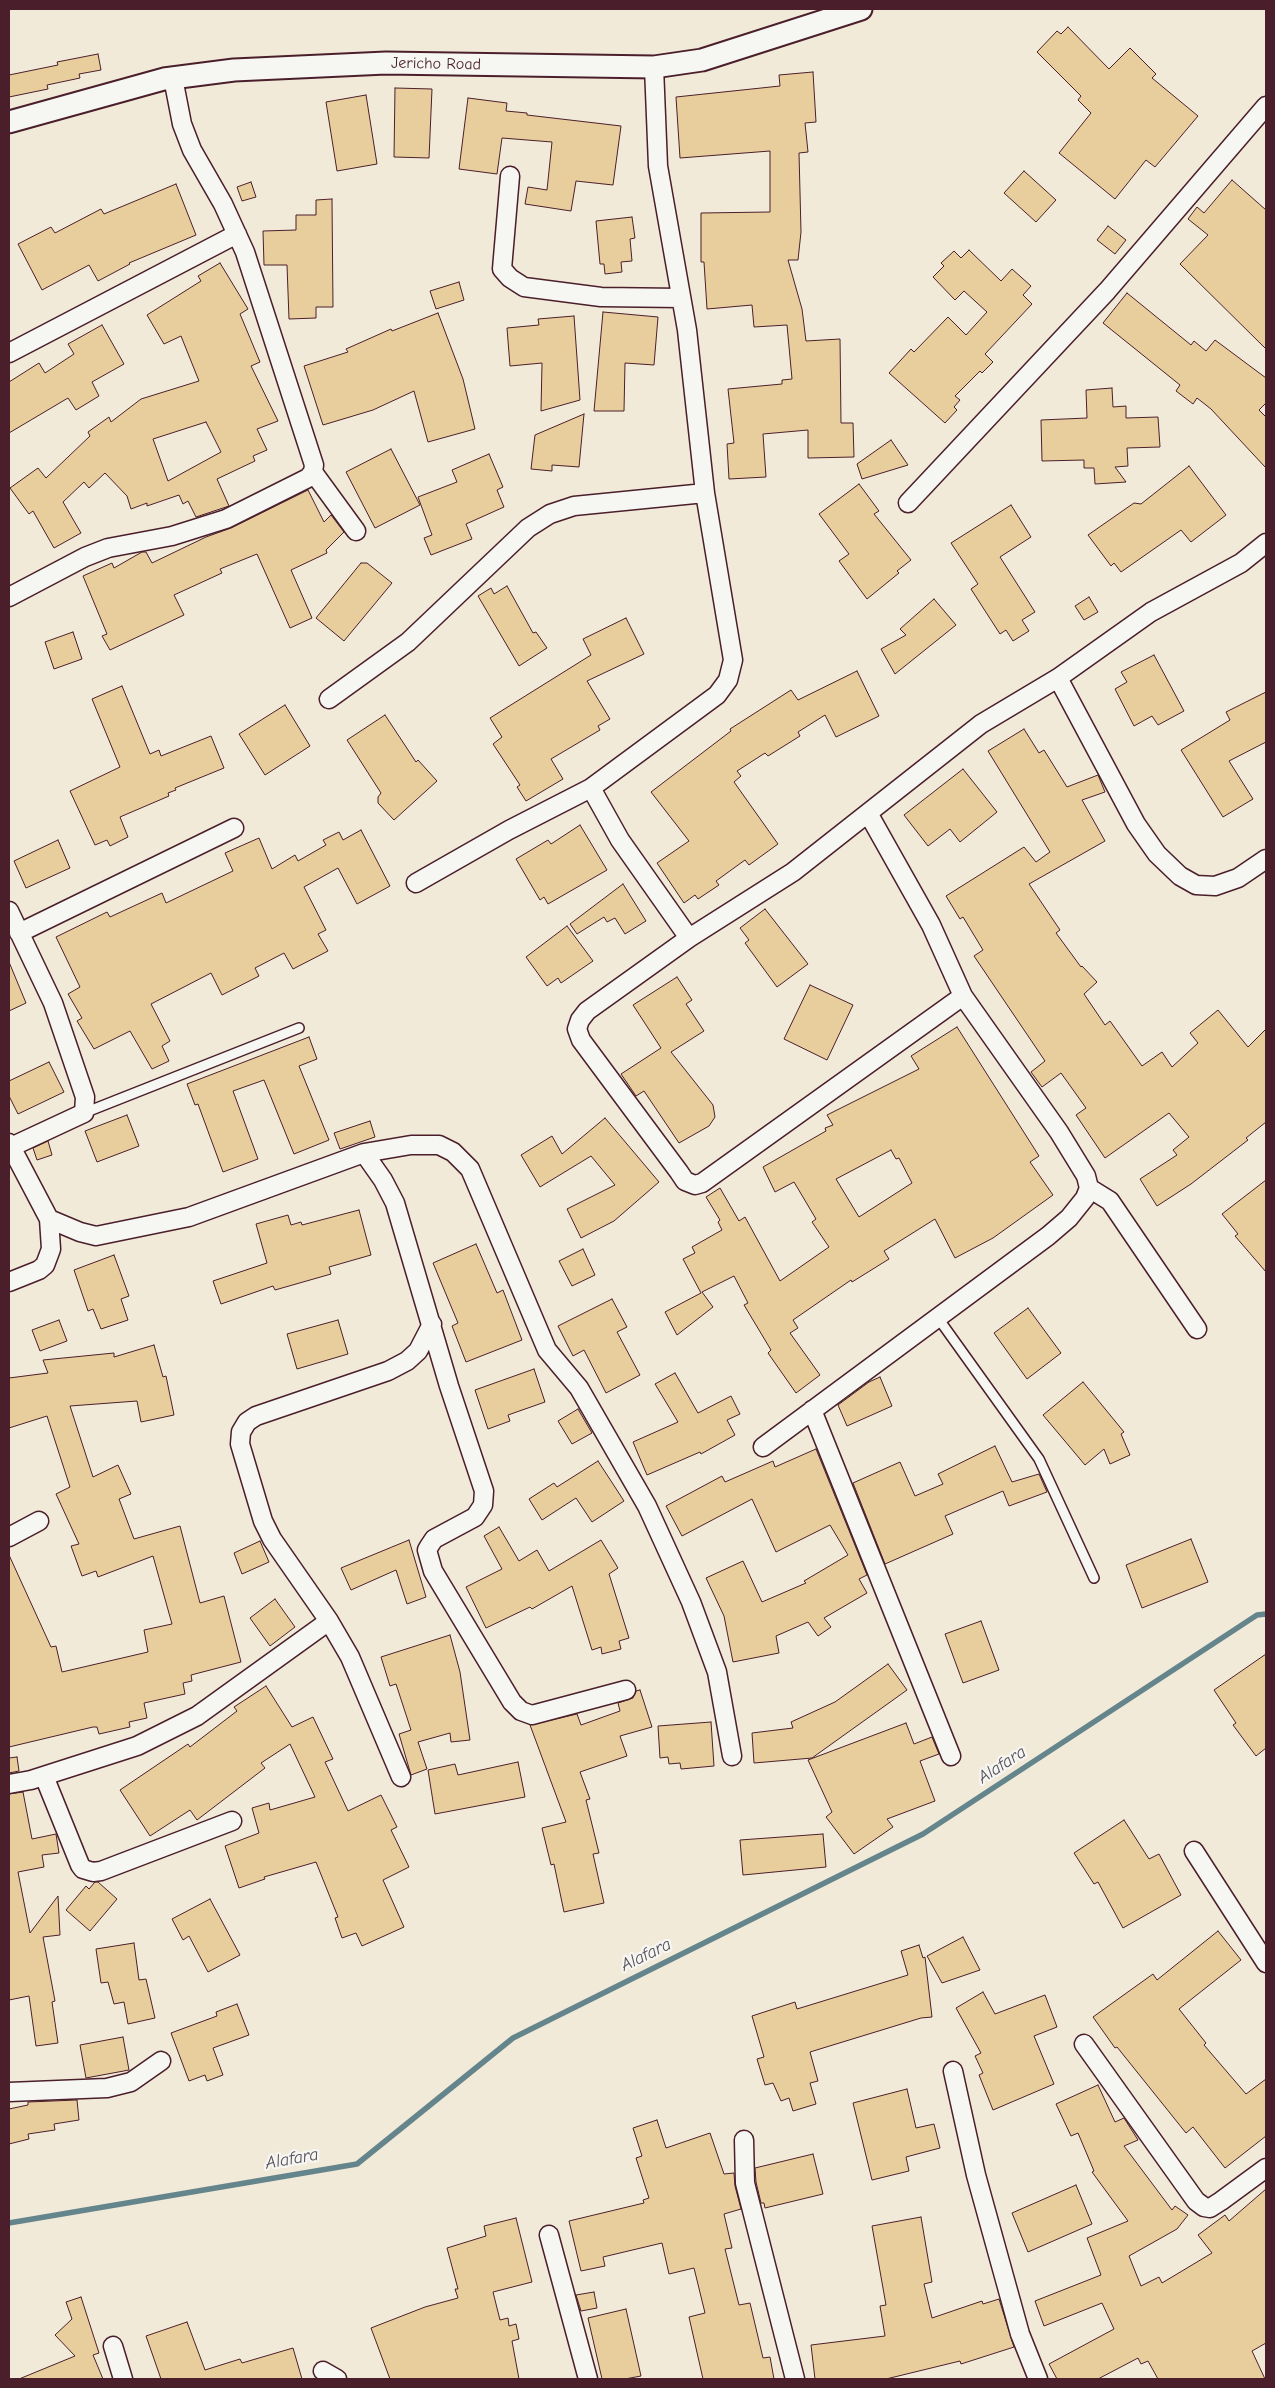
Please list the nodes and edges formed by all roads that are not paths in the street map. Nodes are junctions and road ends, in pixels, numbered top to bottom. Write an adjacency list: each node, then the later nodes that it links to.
1 (861, 9): 2 (street, Jericho Road)
2 (654, 67): 3 (street, Jericho Road); 8 (street)
3 (173, 78): 5 (street, Jericho Road); 7 (street)
4 (1266, 106): 12 (street)
5 (9, 122)
6 (510, 176): 8 (street)
7 (237, 234): 9 (street); 10 (street)
8 (681, 298): 11 (street)
9 (9, 353)
10 (314, 472): 13 (street); 15 (street)
11 (704, 493): 17 (street); 18 (street)
12 (908, 503)
13 (356, 531)
14 (1266, 543): 16 (street)
15 (9, 597)
16 (1058, 678): 19 (street); 21 (street)
17 (329, 699)
18 (591, 788): 22 (street); 25 (street)
19 (868, 813): 25 (street); 26 (street)
20 (234, 828): 24 (street)
21 (1266, 859)
22 (416, 883)
23 (9, 911): 24 (street)
24 (19, 933): 28 (street)
25 (689, 938): 26 (street)
26 (963, 996): 31 (street)
27 (299, 1028): 28 (lane)
28 (84, 1113): 29 (street)
29 (10, 1145): 32 (street)
30 (364, 1153): 32 (street); 35 (street); 44 (street)
31 (1089, 1188): 34 (street); 36 (street)
32 (49, 1219): 33 (street)
33 (9, 1282)
34 (938, 1318): 37 (street); 41 (lane)
35 (432, 1324): 42 (street); 43 (street)
36 (1197, 1329)
37 (812, 1410): 38 (street); 45 (street)
38 (763, 1447)
39 (39, 1521): 40 (street)
40 (9, 1538)
41 (1094, 1578)
42 (329, 1621): 46 (street); 47 (street)
43 (626, 1690)
44 (732, 1756)
45 (951, 1756)
46 (44, 1776): 48 (street); 49 (street)
47 (402, 1777)
48 (9, 1784)
49 (232, 1821)
50 (1194, 1851): 51 (street)
51 (1266, 1963)
52 (1084, 2044): 57 (street)
53 (161, 2061): 55 (street)
54 (953, 2071): 63 (street)
55 (9, 2092)
56 (744, 2140): 62 (street)
57 (1266, 2168)
58 (550, 2234): 61 (street)
59 (113, 2346): 60 (street)
60 (123, 2379)
61 (588, 2379)
62 (795, 2379)
63 (1038, 2379)

